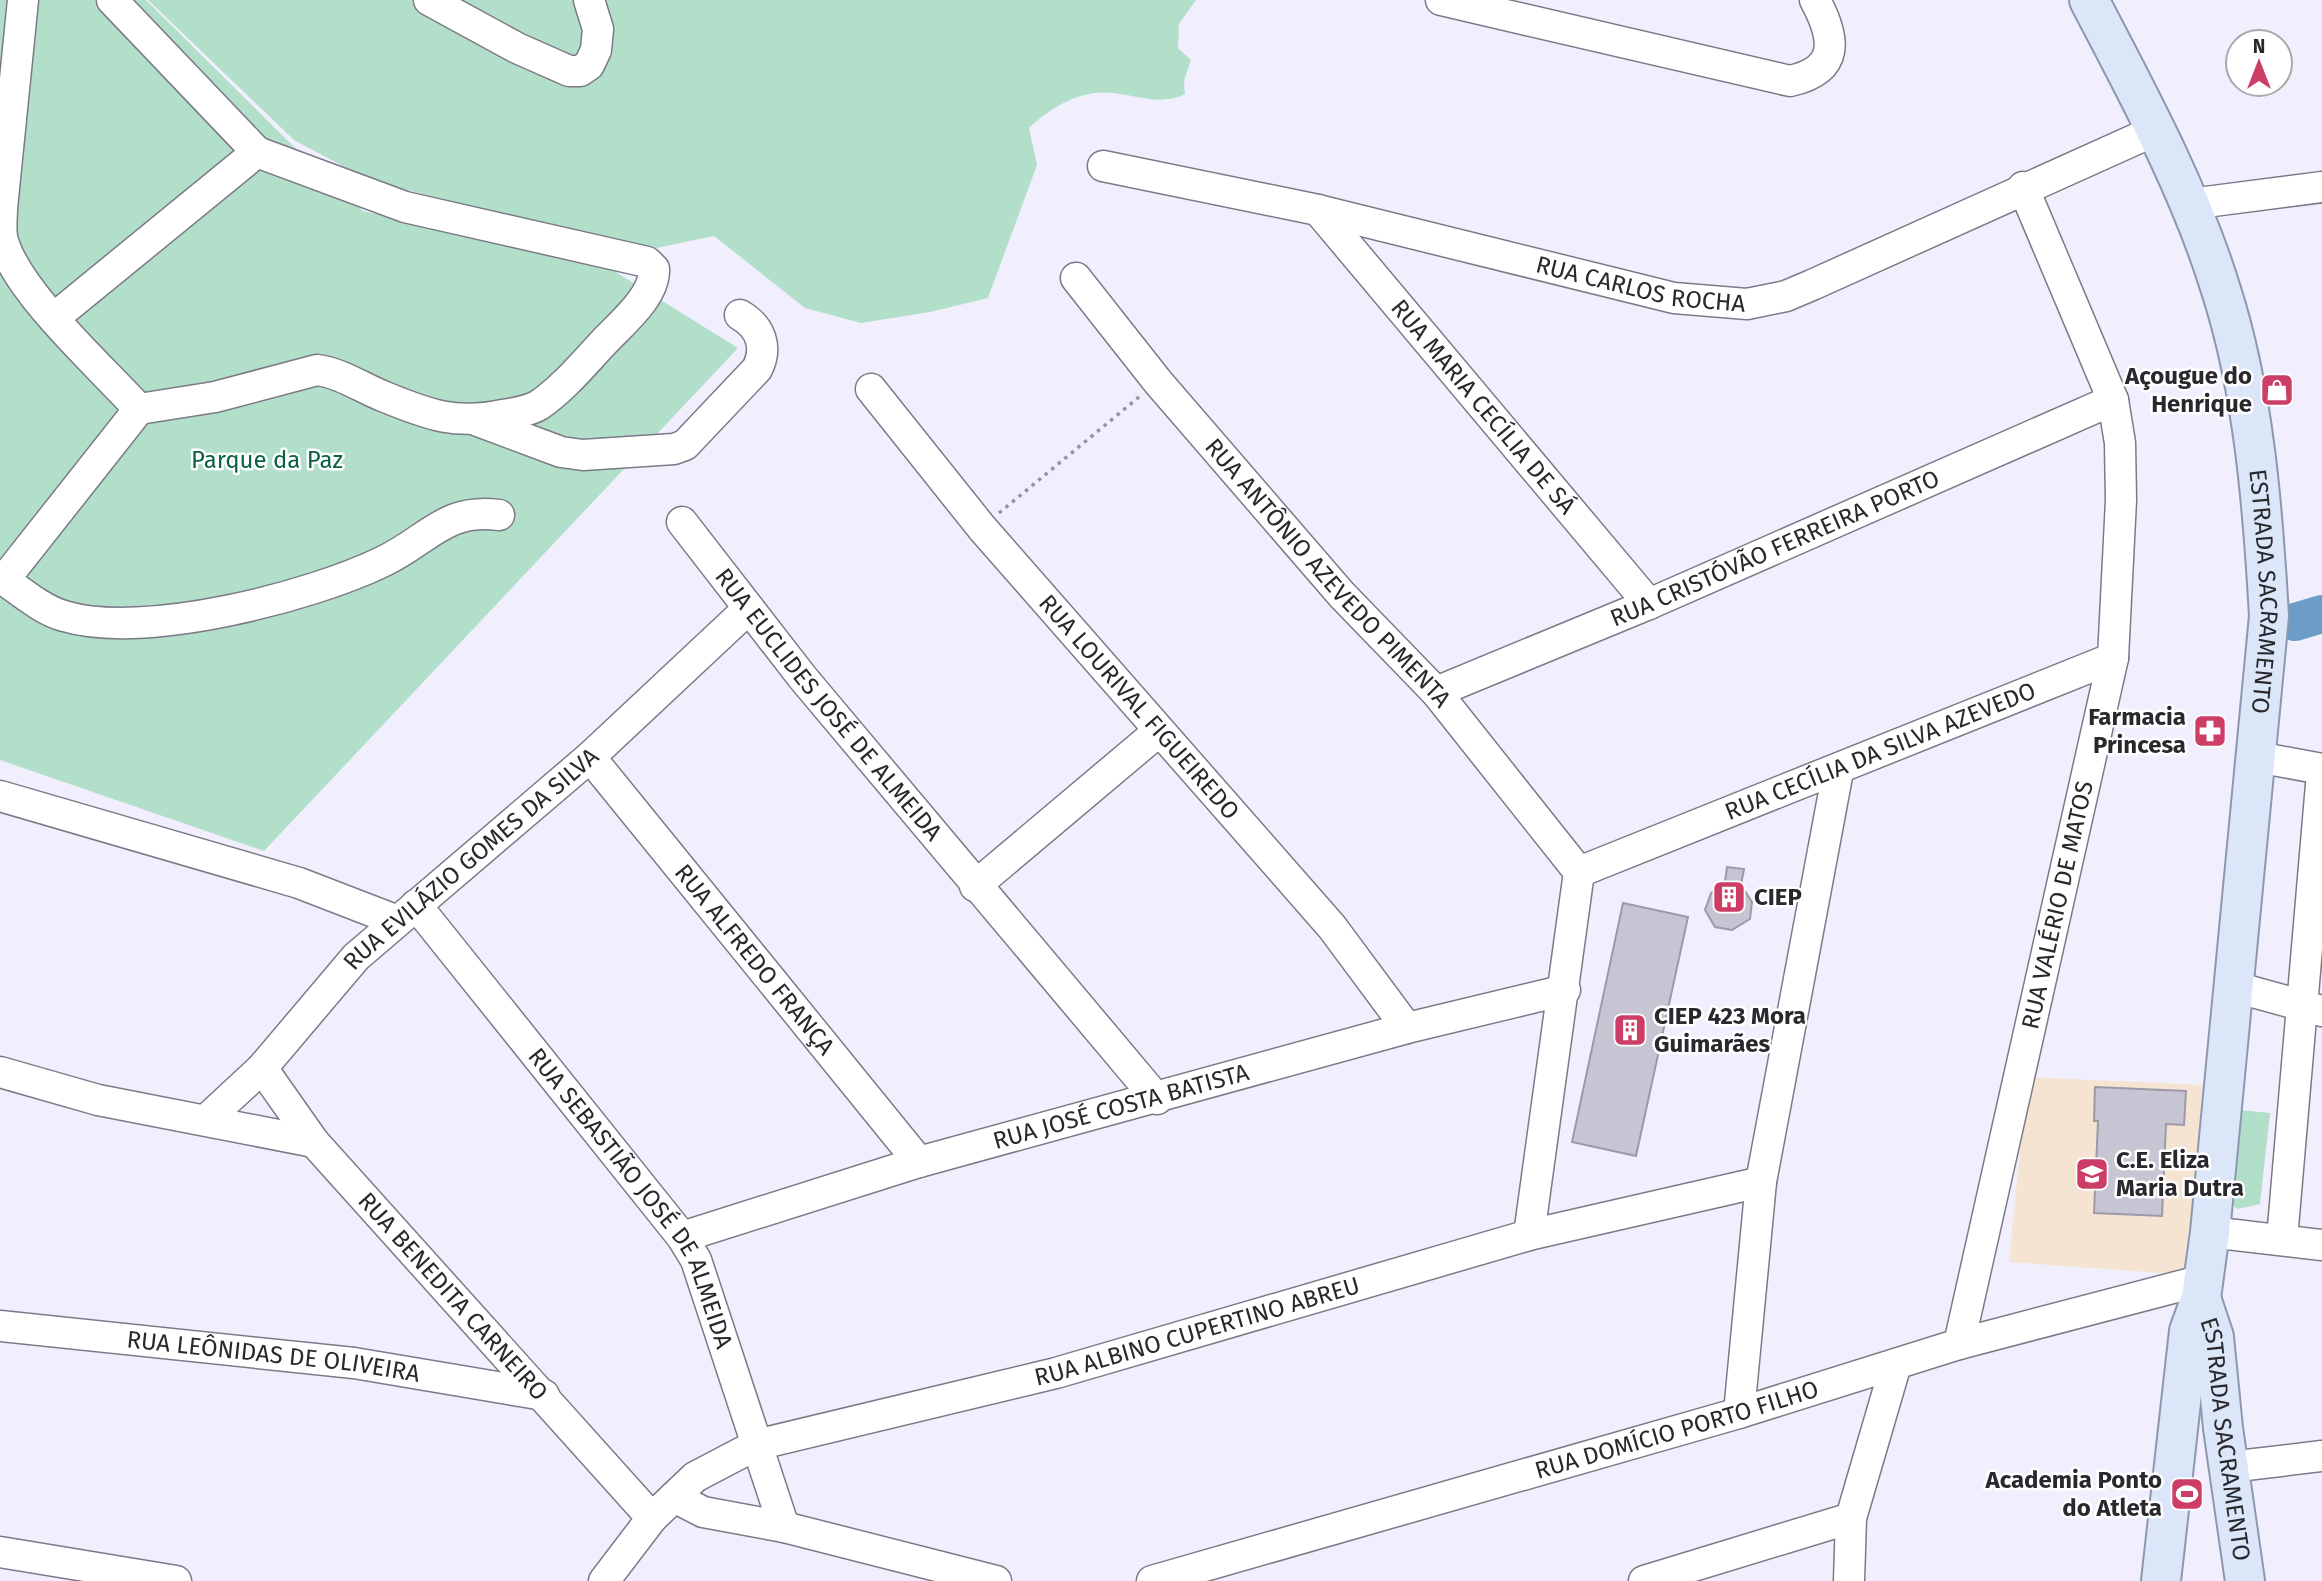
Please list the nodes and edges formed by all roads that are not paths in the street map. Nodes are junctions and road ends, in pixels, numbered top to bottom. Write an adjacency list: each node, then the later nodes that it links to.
1 (23, 0): 17 (street)
2 (112, 0): 9 (street)
3 (429, 0): 4 (street)
4 (589, 0)
5 (1441, 0): 6 (street)
6 (1815, 0)
7 (2089, 0): 8 (main road, ESTRADA SACRAMENTO)
8 (2154, 131): 11 (street, RUA CARLOS ROCHA); 13 (main road, ESTRADA SACRAMENTO)
9 (257, 152): 17 (street); 21 (street)
10 (1102, 166): 14 (street, RUA CARLOS ROCHA)
11 (2023, 187): 14 (street, RUA CARLOS ROCHA); 19 (street, RUA VALÉRIO DE MATOS)
12 (2322, 187): 13 (street)
13 (2190, 204): 31 (main road, ESTRADA SACRAMENTO)
14 (1318, 210): 25 (street, RUA MARIA CECÍLIA DE SÁ)
15 (1076, 278): 28 (street, RUA ANTÔNIO AZEVEDO PIMENTA)
16 (740, 315): 21 (street)
17 (54, 318): 20 (street)
18 (871, 389): 29 (street, RUA LOURIVAL FIGUEIREDO)
19 (2113, 400): 25 (street, RUA CRISTÓVÃO FERREIRA PORTO); 27 (street, RUA VALÉRIO DE MATOS)
20 (139, 409): 21 (street); 24 (street)
21 (478, 421)
22 (499, 515): 24 (street)
23 (682, 522): 26 (street, RUA EUCLIDES JOSÉ DE ALMEIDA)
24 (2, 579)
25 (1649, 604): 28 (street, RUA CRISTÓVÃO FERREIRA PORTO)
26 (748, 609): 30 (street, RUA EVILÁZIO GOMES DA SILVA); 36 (street, RUA EUCLIDES JOSÉ DE ALMEIDA)
27 (2113, 658): 32 (street, RUA CECÍLIA DA SILVA AZEVEDO); 56 (street, RUA VALÉRIO DE MATOS)
28 (1436, 692): 35 (street, RUA ANTÔNIO AZEVEDO PIMENTA)
29 (1159, 731): 36 (street); 41 (street, RUA LOURIVAL FIGUEIREDO)
30 (590, 757): 37 (street, RUA EVILÁZIO GOMES DA SILVA); 47 (street, RUA ALFREDO FRANÇA)
31 (2257, 757): 33 (street); 38 (main road, ESTRADA SACRAMENTO)
32 (1838, 771): 35 (street, RUA CECÍLIA DA SILVA AZEVEDO); 48 (street)
33 (2322, 771): 40 (street)
34 (0, 796): 37 (street)
35 (1579, 872): 39 (street)
36 (975, 886): 44 (street, RUA EUCLIDES JOSÉ DE ALMEIDA)
37 (406, 913): 42 (street, RUA EVILÁZIO GOMES DA SILVA); 51 (street, RUA SEBASTIÃO JOSÉ DE ALMEIDA)
38 (2235, 987): 40 (street); 49 (main road, ESTRADA SACRAMENTO)
39 (1565, 990): 41 (street, RUA JOSÉ COSTA BATISTA); 50 (street)
40 (2313, 1009): 52 (street)
41 (1408, 1028): 44 (street, RUA JOSÉ COSTA BATISTA)
42 (262, 1068): 45 (street, RUA EVILÁZIO GOMES DA SILVA); 46 (street, RUA BENEDITA CARNEIRO)
43 (0, 1072): 45 (street)
44 (1157, 1099): 47 (street, RUA JOSÉ COSTA BATISTA)
45 (206, 1120): 46 (street)
46 (314, 1142): 58 (street, RUA BENEDITA CARNEIRO)
47 (919, 1162): 51 (street, RUA JOSÉ COSTA BATISTA)
48 (1761, 1182): 50 (street, RUA ALBINO CUPERTINO ABREU); 59 (street)
49 (2210, 1232): 52 (street); 54 (main road, ESTRADA SACRAMENTO)
50 (1529, 1234): 60 (street, RUA ALBINO CUPERTINO ABREU)
51 (682, 1237): 60 (street, RUA SEBASTIÃO JOSÉ DE ALMEIDA)
52 (2282, 1239): 53 (street)
53 (2322, 1245)
54 (2202, 1289): 56 (street, RUA DOMÍCIO PORTO FILHO); 62 (main road, ESTRADA SACRAMENTO); 75 (main road, ESTRADA SACRAMENTO)
55 (0, 1326): 58 (street, RUA LEÔNIDAS DE OLIVEIRA)
56 (1959, 1344): 57 (street, RUA DOMÍCIO PORTO FILHO)
57 (1896, 1364): 59 (street, RUA DOMÍCIO PORTO FILHO); 65 (street)
58 (544, 1395): 64 (street, RUA BENEDITA CARNEIRO)
59 (1740, 1413): 72 (street, RUA DOMÍCIO PORTO FILHO)
60 (756, 1445): 63 (street, RUA ALBINO CUPERTINO ABREU); 66 (street, RUA SEBASTIÃO JOSÉ DE ALMEIDA)
61 (2322, 1456): 62 (street)
62 (2229, 1467): 76 (main road, ESTRADA SACRAMENTO)
63 (674, 1497): 64 (street, RUA ALBINO CUPERTINO ABREU); 66 (street)
64 (652, 1518): 70 (street, RUA ALBINO CUPERTINO ABREU)
65 (1851, 1518): 68 (street); 74 (street)
66 (784, 1527): 71 (street)
67 (0, 1552): 69 (street)
68 (1698, 1573): 73 (street)
69 (173, 1581)
70 (604, 1581)
71 (996, 1581)
72 (1152, 1581)
73 (1644, 1581)
74 (1849, 1581)
75 (2161, 1581)
76 (2245, 1581)

